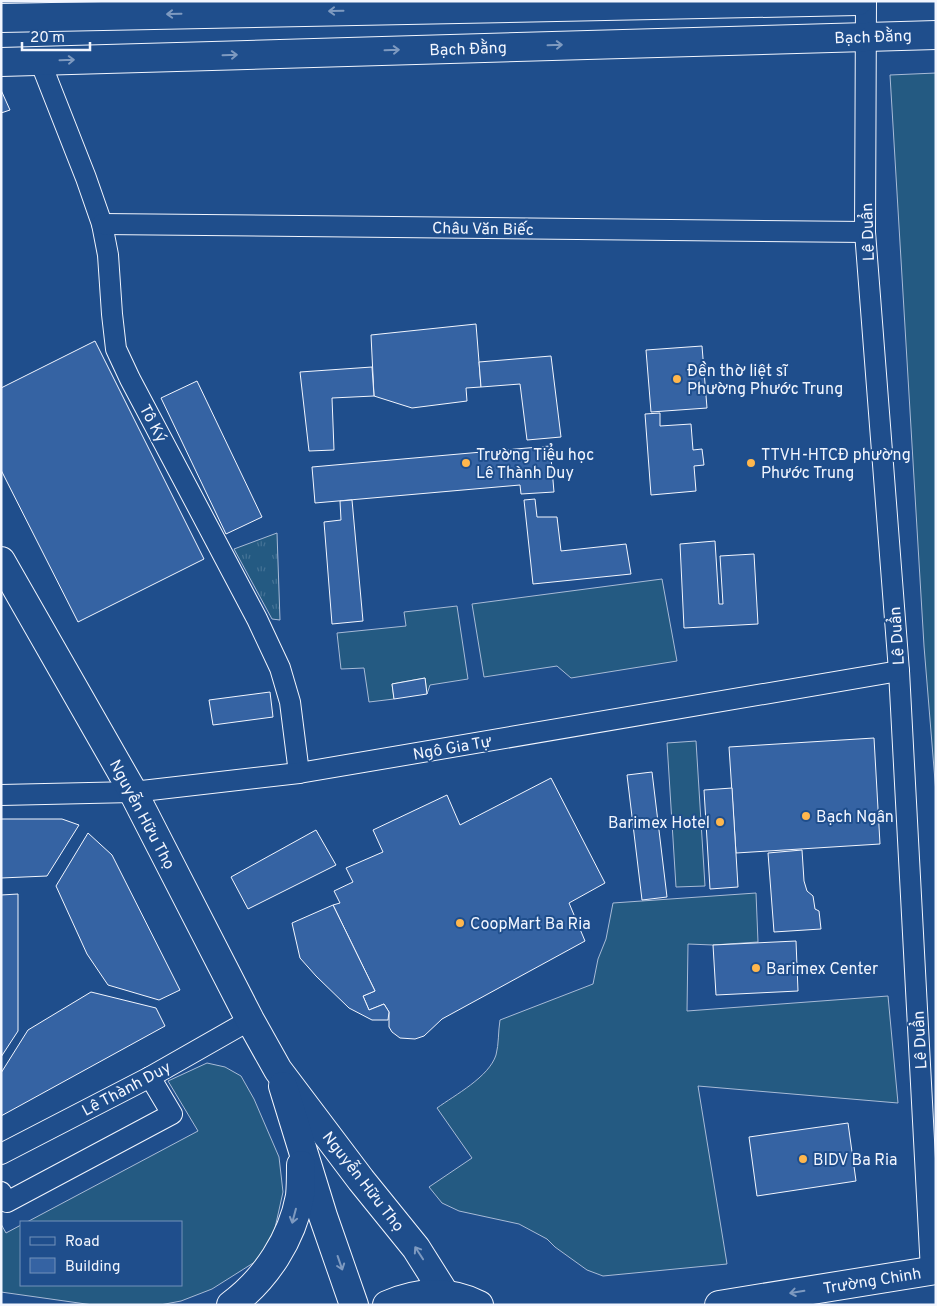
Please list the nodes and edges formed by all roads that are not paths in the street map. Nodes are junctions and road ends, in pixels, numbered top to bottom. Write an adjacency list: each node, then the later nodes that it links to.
1 (858, 1): 3 (main road, one-way to 3)
2 (866, 1): 6 (street, Lê Duẩn)
3 (111, 15): 4 (main road); 7 (main road)
4 (1, 18)
5 (936, 35): 6 (main road, Bạch Đằng)
6 (867, 36): 7 (main road, Bạch Đằng, one-way to 6); 11 (street, Lê Duẩn)
7 (115, 58): 8 (main road, Bạch Đằng, one-way to 7)
8 (40, 61): 9 (main road, Bạch Đằng); 10 (street, Tô Ký)
9 (1, 62)
10 (102, 224): 11 (street, Châu Văn Biếc); 14 (street, Tô Ký)
11 (865, 232): 13 (street, Lê Duẩn)
12 (1, 561): 15 (main road, Nguyễn Hữu Thọ)
13 (899, 671): 14 (street, Ngô Gia Tự); 18 (street, Lê Duẩn)
14 (299, 773): 15 (street, Ngô Gia Tự)
15 (133, 792): 16 (street, Ngô Gia Tự); 17 (main road, Nguyễn Hữu Thọ)
16 (1, 795)
17 (250, 1020): 19 (main road, Nguyễn Hữu Thọ); 20 (street, Lê Thành Duy)
18 (927, 1044): 24 (street, Lê Duẩn)
19 (278, 1070): 21 (main road, Nguyễn Hữu Thọ); 25 (main road, Nguyễn Hữu Thọ, one-way to 19)
20 (150, 1077): 22 (street, Lê Thành Duy); 23 (street)
21 (302, 1151): 26 (main road, one-way to 26); 27 (main road, Nguyễn Hữu Thọ, one-way to 27)
22 (1, 1154)
23 (1, 1192)
24 (933, 1270): 30 (main road, Trường Chinh, one-way to 30)
25 (445, 1294): 28 (main road); 29 (main road)
26 (231, 1305)
27 (354, 1305)
28 (387, 1305)
29 (479, 1305)
30 (719, 1305)

